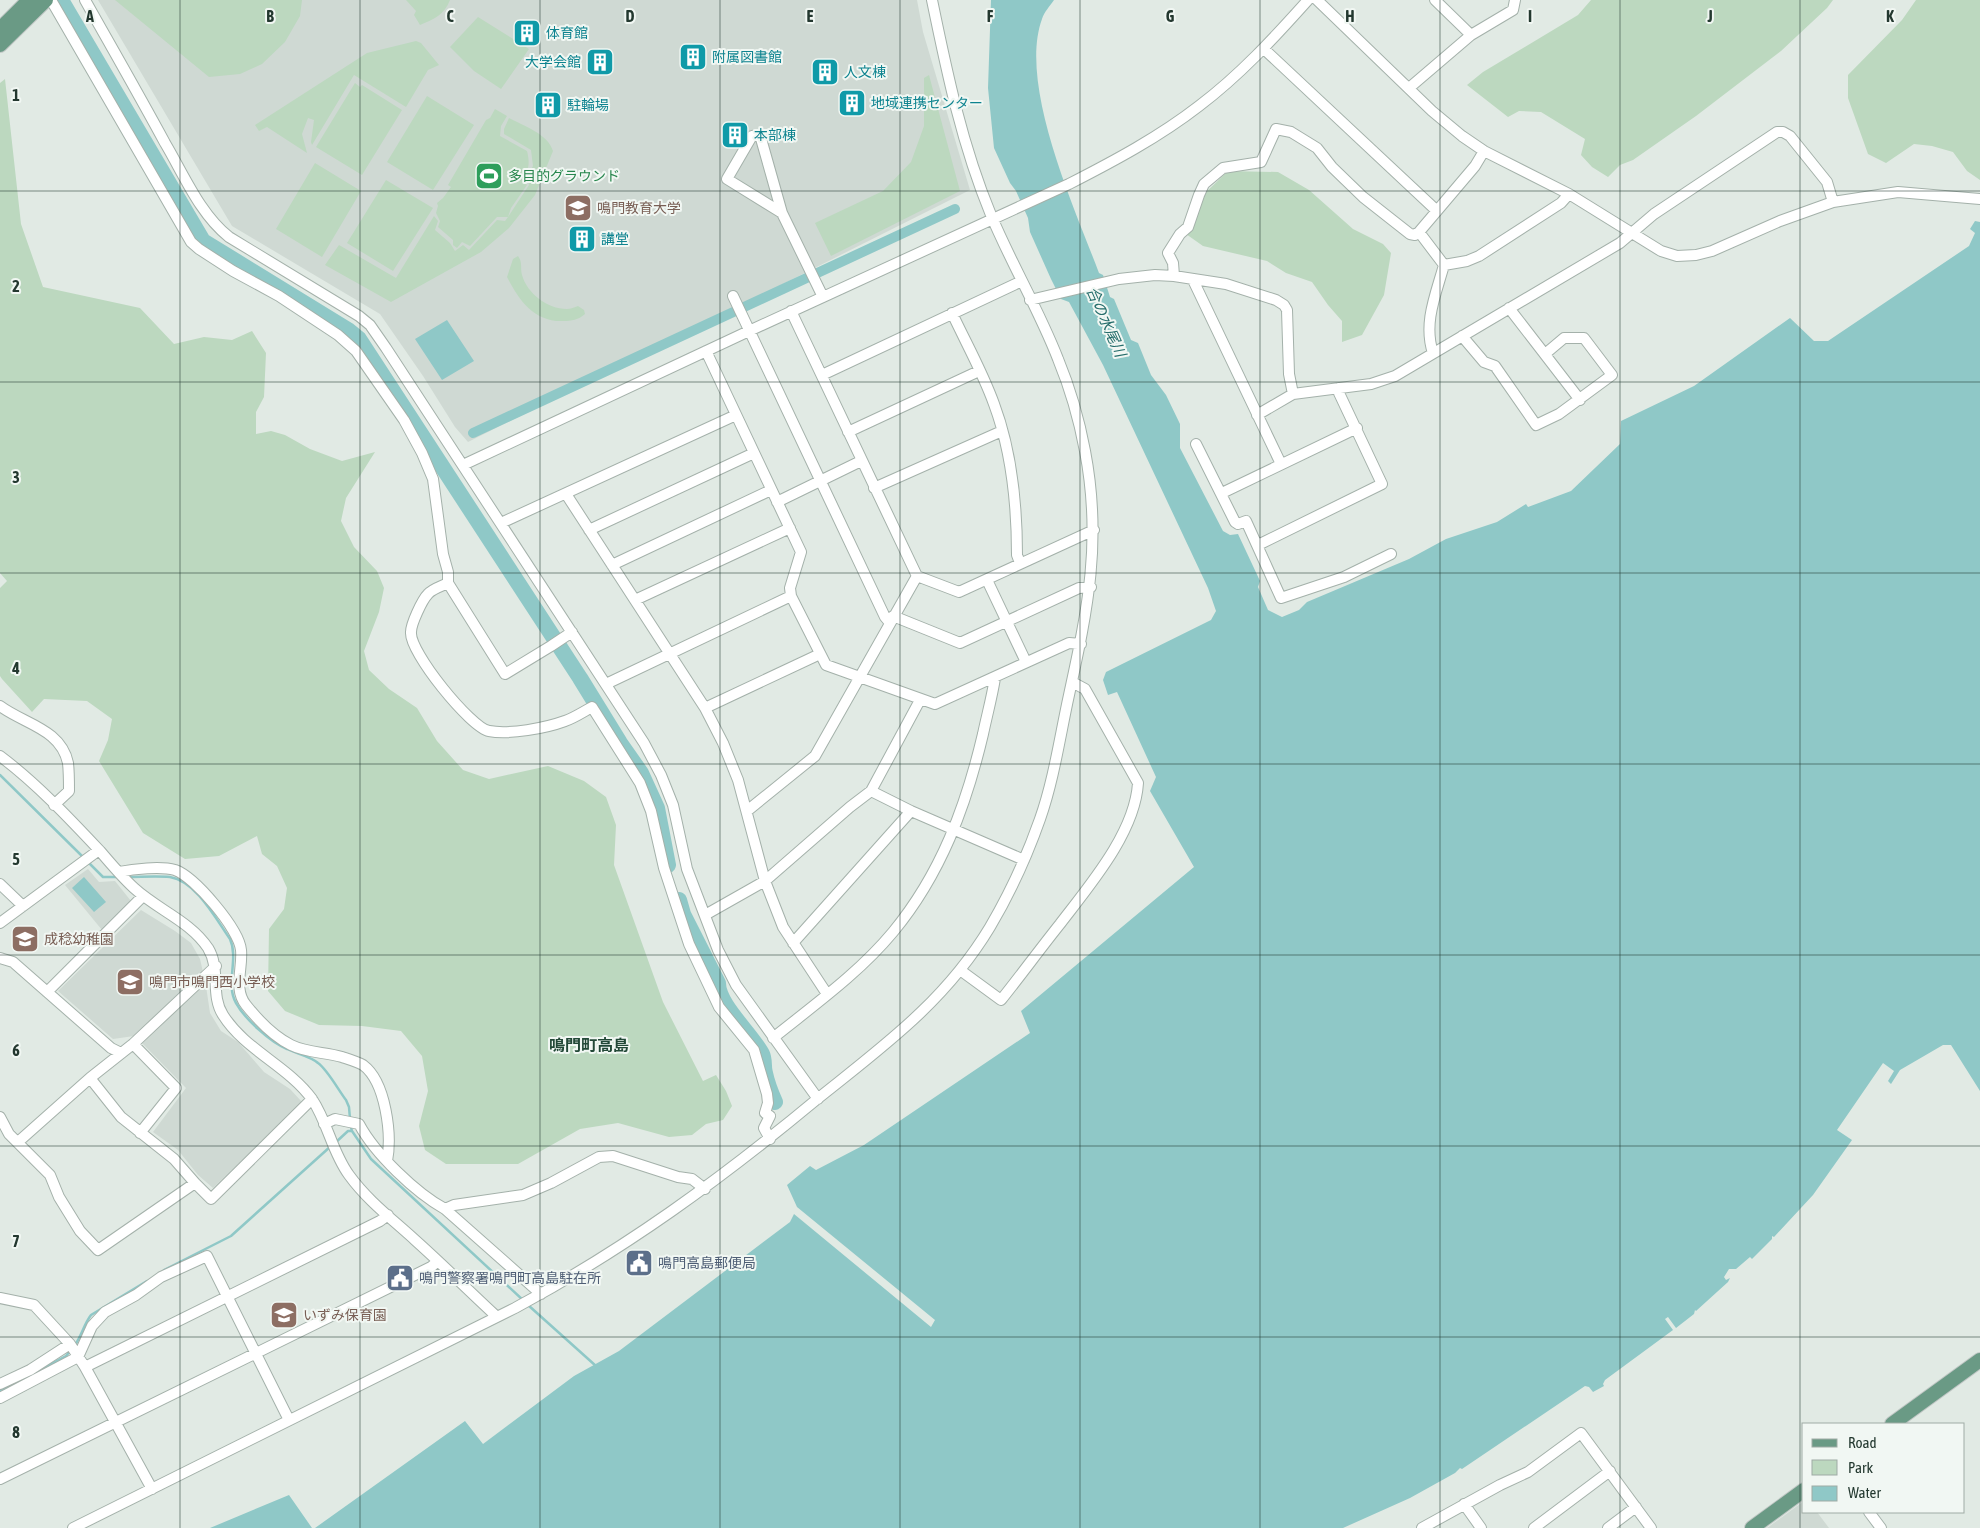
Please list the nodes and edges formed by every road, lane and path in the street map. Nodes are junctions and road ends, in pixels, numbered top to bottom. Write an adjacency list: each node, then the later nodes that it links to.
1 (30, 0): 11 (main road)
2 (46, 0): 13 (main road)
3 (51, 0): 71 (street)
4 (85, 0): 54 (street)
5 (932, 0): 22 (street)
6 (1308, 0): 14 (street)
7 (1317, 0): 15 (street)
8 (1435, 0): 12 (street)
9 (1522, 0): 10 (street)
10 (1514, 5): 12 (street)
11 (0, 29)
12 (1471, 35): 15 (street)
13 (0, 45)
14 (1264, 49): 20 (street); 22 (street)
15 (1409, 88): 16 (street)
16 (1484, 151): 17 (street); 20 (street)
17 (1569, 194): 24 (street); 25 (street)
18 (1980, 199): 19 (street)
19 (1833, 202): 24 (street); 24 (street)
20 (1437, 211): 23 (street)
21 (782, 213): 21 (street); 29 (street)
22 (992, 218): 28 (street); 29 (street)
23 (1419, 232): 25 (street); 26 (street)
24 (1632, 232): 32 (street)
25 (1444, 265): 38 (street)
26 (1174, 276): 27 (street); 31 (street)
27 (1193, 280): 43 (street); 46 (street)
28 (1022, 281): 31 (street); 34 (street)
29 (823, 297): 33 (street)
30 (734, 298): 35 (street)
31 (1030, 300): 64 (street)
32 (1509, 308): 36 (street); 39 (street)
33 (791, 311): 35 (street); 41 (street)
34 (952, 313): 40 (street); 41 (street)
35 (748, 331): 37 (street); 55 (street)
36 (1462, 336): 38 (street); 44 (street)
37 (706, 351): 45 (street); 54 (street)
38 (1433, 353): 42 (street)
39 (1545, 354): 44 (street); 44 (street)
40 (979, 371): 48 (street); 49 (street)
41 (822, 375): 49 (street)
42 (1339, 388): 43 (street); 47 (street)
43 (1293, 394): 46 (street)
44 (1580, 400)
45 (736, 414): 51 (street); 59 (street)
46 (1257, 415): 53 (street)
47 (1357, 428): 53 (street); 65 (street)
48 (1002, 431): 56 (street); 67 (street)
49 (848, 432): 52 (street)
50 (1196, 444): 58 (street)
51 (754, 452): 57 (street); 63 (street)
52 (861, 461): 55 (street); 56 (street)
53 (1281, 464): 58 (street)
54 (464, 465): 61 (street)
55 (820, 482): 60 (street); 75 (street)
56 (874, 488): 69 (street)
57 (771, 490): 60 (street); 68 (street)
58 (1222, 493): 65 (street)
59 (566, 494): 61 (street); 63 (street)
60 (777, 502): 62 (street)
61 (501, 523): 77 (street)
62 (790, 528): 73 (street); 74 (street)
63 (589, 530): 68 (street)
64 (1094, 530): 67 (street); 72 (street)
65 (1258, 545): 66 (street)
66 (1391, 554)
67 (1020, 563): 70 (street)
68 (612, 565): 74 (street)
69 (916, 576): 70 (street); 75 (street)
70 (987, 580): 76 (street)
71 (448, 583): 77 (street); 119 (street)
72 (1091, 587): 76 (street); 78 (street)
73 (792, 596): 79 (street); 80 (street)
74 (635, 600): 79 (street)
75 (892, 620): 76 (street); 82 (street)
76 (1007, 620): 81 (street)
77 (572, 632): 85 (street)
78 (1081, 644): 81 (street); 84 (street)
79 (669, 653): 85 (street); 88 (street)
80 (820, 654): 82 (street); 88 (street)
81 (1026, 662): 83 (street)
82 (860, 678): 86 (street); 93 (street)
83 (995, 678): 86 (street); 94 (street)
84 (1072, 682): 96 (street); 107 (street)
85 (606, 684): 102 (street)
86 (920, 700): 90 (street)
87 (0, 706): 91 (street)
88 (705, 708): 93 (street)
89 (0, 756): 91 (street)
90 (871, 792): 92 (street); 98 (street)
91 (54, 805): 95 (street)
92 (911, 811): 94 (street); 104 (street)
93 (747, 812): 98 (street)
94 (954, 830): 96 (street); 109 (street)
95 (99, 850): 97 (street); 101 (street)
96 (1024, 860): 107 (street)
97 (119, 872): 100 (street); 121 (street)
98 (765, 881): 102 (street); 104 (street)
99 (0, 884): 101 (street)
100 (143, 896): 106 (street); 108 (street)
101 (24, 906): 103 (street)
102 (705, 915): 110 (street)
103 (0, 924)
104 (793, 942): 109 (street)
105 (0, 958): 108 (street)
106 (216, 966): 111 (street); 115 (street)
107 (960, 970): 114 (street)
108 (47, 992): 112 (street)
109 (827, 994): 110 (street)
110 (773, 1038): 114 (street)
111 (132, 1044): 112 (street); 118 (street)
112 (121, 1053): 113 (street)
113 (90, 1078): 118 (street); 120 (street)
114 (818, 1099): 119 (street)
115 (312, 1100): 117 (street); 122 (street)
116 (1, 1120): 120 (street)
117 (324, 1124): 121 (street); 125 (street)
118 (140, 1133): 122 (street)
119 (771, 1137): 123 (street)
120 (18, 1142): 122 (street)
121 (386, 1161): 124 (street)
122 (195, 1183)
123 (705, 1189): 124 (street); 127 (street)
124 (445, 1209): 127 (street)
125 (388, 1215): 126 (street); 129 (street)
126 (438, 1261): 130 (street); 132 (street)
127 (539, 1295): 130 (street)
128 (0, 1298): 131 (street)
129 (228, 1298): 132 (street); 133 (street); 135 (street)
130 (496, 1316): 138 (street)
131 (70, 1344): 133 (street); 136 (street)
132 (255, 1354): 138 (street); 139 (street)
133 (78, 1357): 135 (street); 137 (street)
134 (1980, 1360): 140 (main road)
135 (85, 1367): 139 (street)
136 (0, 1384)
137 (0, 1398)
138 (289, 1420): 143 (street)
139 (115, 1422): 142 (street); 143 (street)
140 (1893, 1423)
141 (1610, 1471): 145 (street); 146 (street); 151 (street)
142 (0, 1479)
143 (152, 1489): 148 (street)
144 (1802, 1491): 154 (main road)
145 (1464, 1504): 149 (street); 150 (street)
146 (1636, 1507): 152 (street); 153 (street)
147 (1871, 1513): 155 (street)
148 (73, 1528)
149 (1422, 1528)
150 (1481, 1528)
151 (1534, 1528)
152 (1608, 1528)
153 (1651, 1528)
154 (1752, 1528)
155 (1881, 1528)

